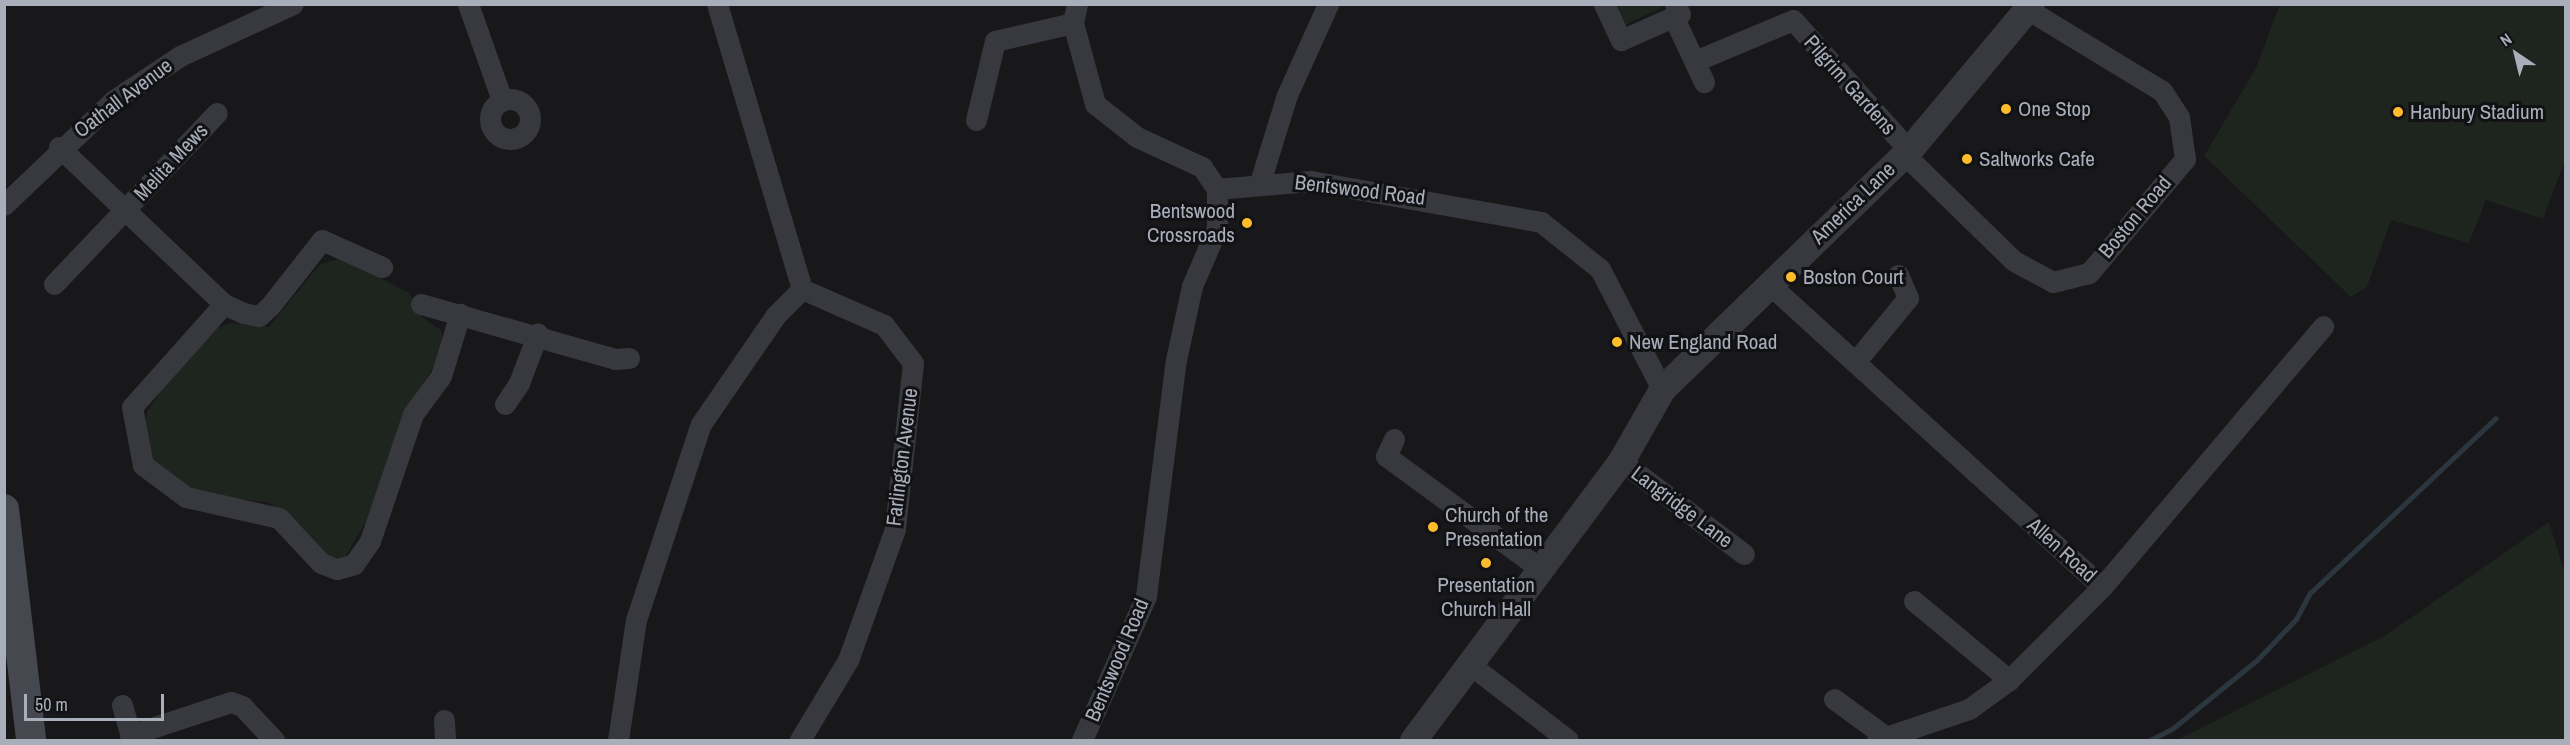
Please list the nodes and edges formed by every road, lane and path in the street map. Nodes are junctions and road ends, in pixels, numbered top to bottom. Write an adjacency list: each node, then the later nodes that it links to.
1 (293, 4): 15 (street, Oathall Avenue)
2 (468, 4): 12 (street)
3 (717, 4): 25 (street)
4 (1328, 4): 17 (street)
5 (1604, 4): 7 (street)
6 (2029, 7): 16 (street, America Lane); 16 (street, Boston Road)
7 (1675, 11): 10 (street)
8 (1796, 12): 10 (street, Pilgrim Gardens); 16 (street, Pilgrim Gardens)
9 (1075, 14): 14 (street); 18 (street)
10 (1695, 61): 11 (street)
11 (1704, 82)
12 (502, 100)
13 (217, 113): 20 (street, Melita Mews)
14 (976, 120)
15 (59, 147): 19 (street, Oathall Avenue); 20 (street)
16 (1906, 152): 24 (street, America Lane)
17 (1260, 182): 18 (street, Bentswood Road); 33 (street, Bentswood Road)
18 (1217, 189): 52 (street, Bentswood Road)
19 (4, 205)
20 (125, 210): 23 (street, Melita Mews); 26 (street)
21 (382, 267): 26 (street)
22 (1898, 275): 32 (street)
23 (54, 284)
24 (1769, 284): 32 (street, Allen Road); 33 (street, America Lane)
25 (802, 289): 50 (street); 51 (street, Farlington Avenue)
26 (224, 304): 28 (street)
27 (421, 304): 28 (street)
28 (459, 314): 30 (street)
29 (2323, 326): 40 (street, Allen Road)
30 (538, 333): 31 (street); 34 (street)
31 (629, 358)
32 (1856, 361): 40 (street, Allen Road)
33 (1662, 389): 36 (street)
34 (505, 404)
35 (1384, 450): 39 (street)
36 (1620, 461): 38 (street, Langridge Lane); 39 (street)
37 (4, 509): 48 (main road)
38 (1744, 554)
39 (1539, 568): 42 (street)
40 (2102, 587): 43 (street)
41 (1914, 601): 43 (street)
42 (1467, 663): 53 (street); 54 (street)
43 (2009, 680): 46 (street)
44 (1834, 699): 46 (street)
45 (122, 705): 47 (street)
46 (1880, 737)
47 (131, 738): 49 (street)
48 (31, 741)
49 (274, 741)
50 (618, 741)
51 (800, 741)
52 (1082, 741)
53 (1413, 741)
54 (1568, 741)

